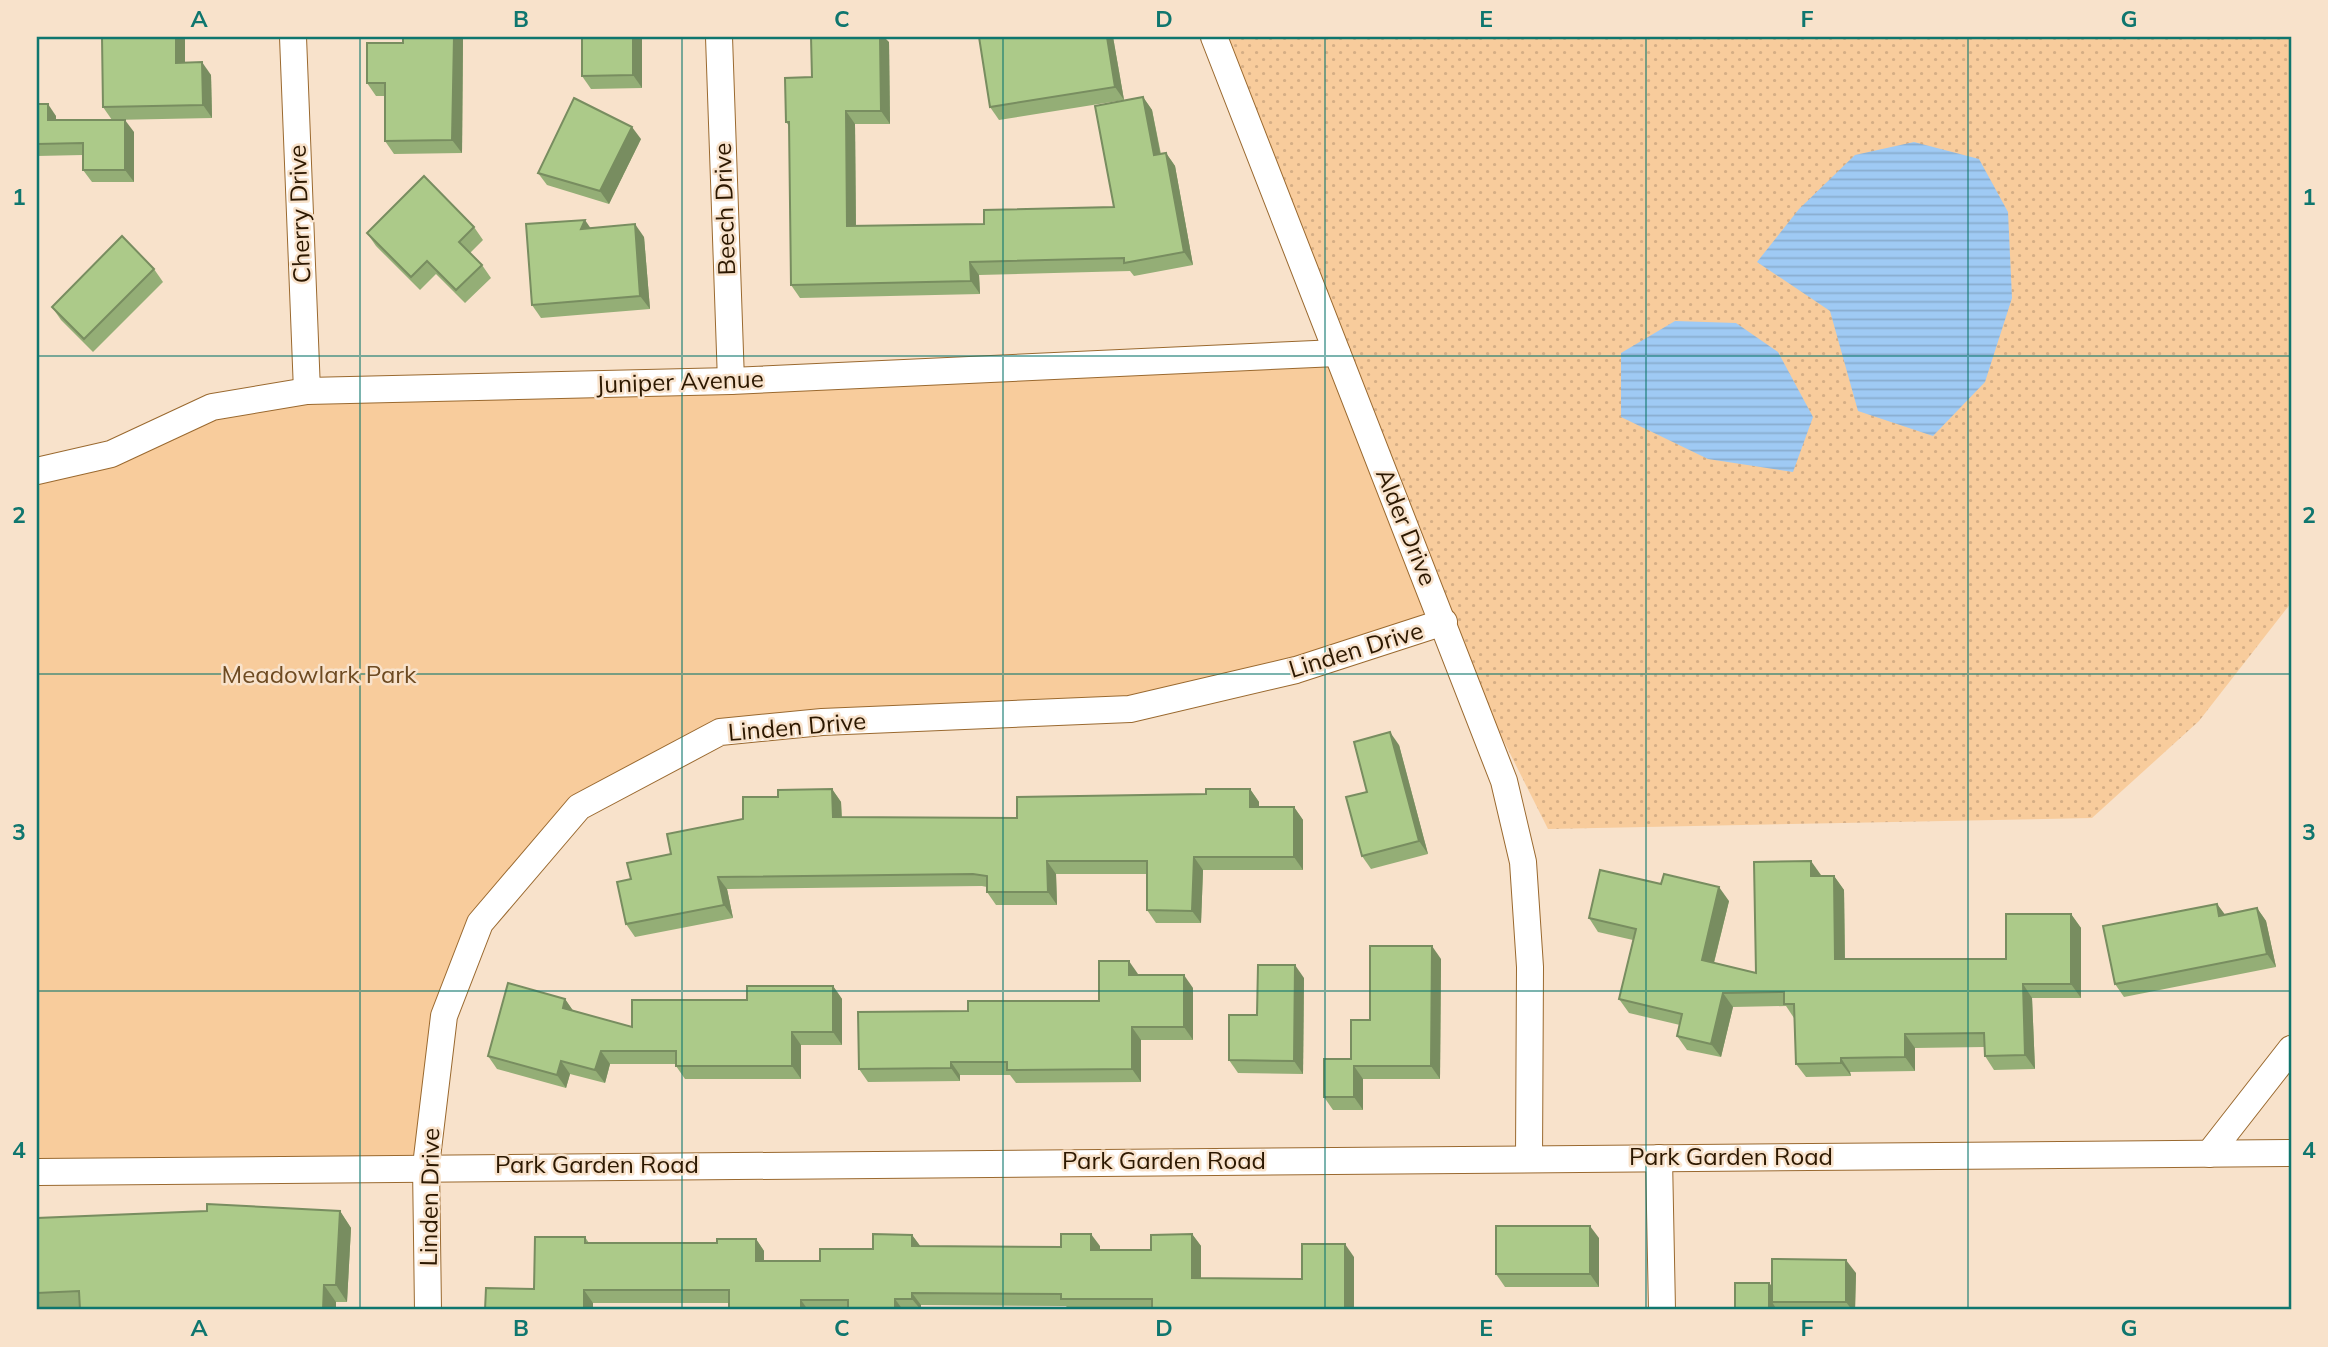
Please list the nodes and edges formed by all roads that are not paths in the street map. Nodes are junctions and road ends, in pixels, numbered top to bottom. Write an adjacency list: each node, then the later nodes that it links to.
1 (293, 37): 6 (street, Cherry Drive)
2 (719, 37): 5 (street, Beech Drive)
3 (1214, 37): 4 (street, Alder Drive)
4 (1337, 354): 5 (street, Juniper Avenue); 8 (street, Alder Drive)
5 (731, 381): 6 (street, Juniper Avenue)
6 (307, 391): 7 (street, Juniper Avenue)
7 (37, 471)
8 (1444, 622): 12 (street, Alder Drive); 14 (street, Linden Drive)
9 (2291, 1049): 11 (street)
10 (2291, 1153): 11 (street, Park Garden Road)
11 (2209, 1154): 13 (street, Park Garden Road)
12 (1529, 1158): 13 (street, Park Garden Road); 14 (street, Park Garden Road)
13 (1659, 1158): 17 (street)
14 (425, 1166): 15 (street, Park Garden Road); 16 (street, Linden Drive)
15 (37, 1172)
16 (428, 1310)
17 (1662, 1310)

